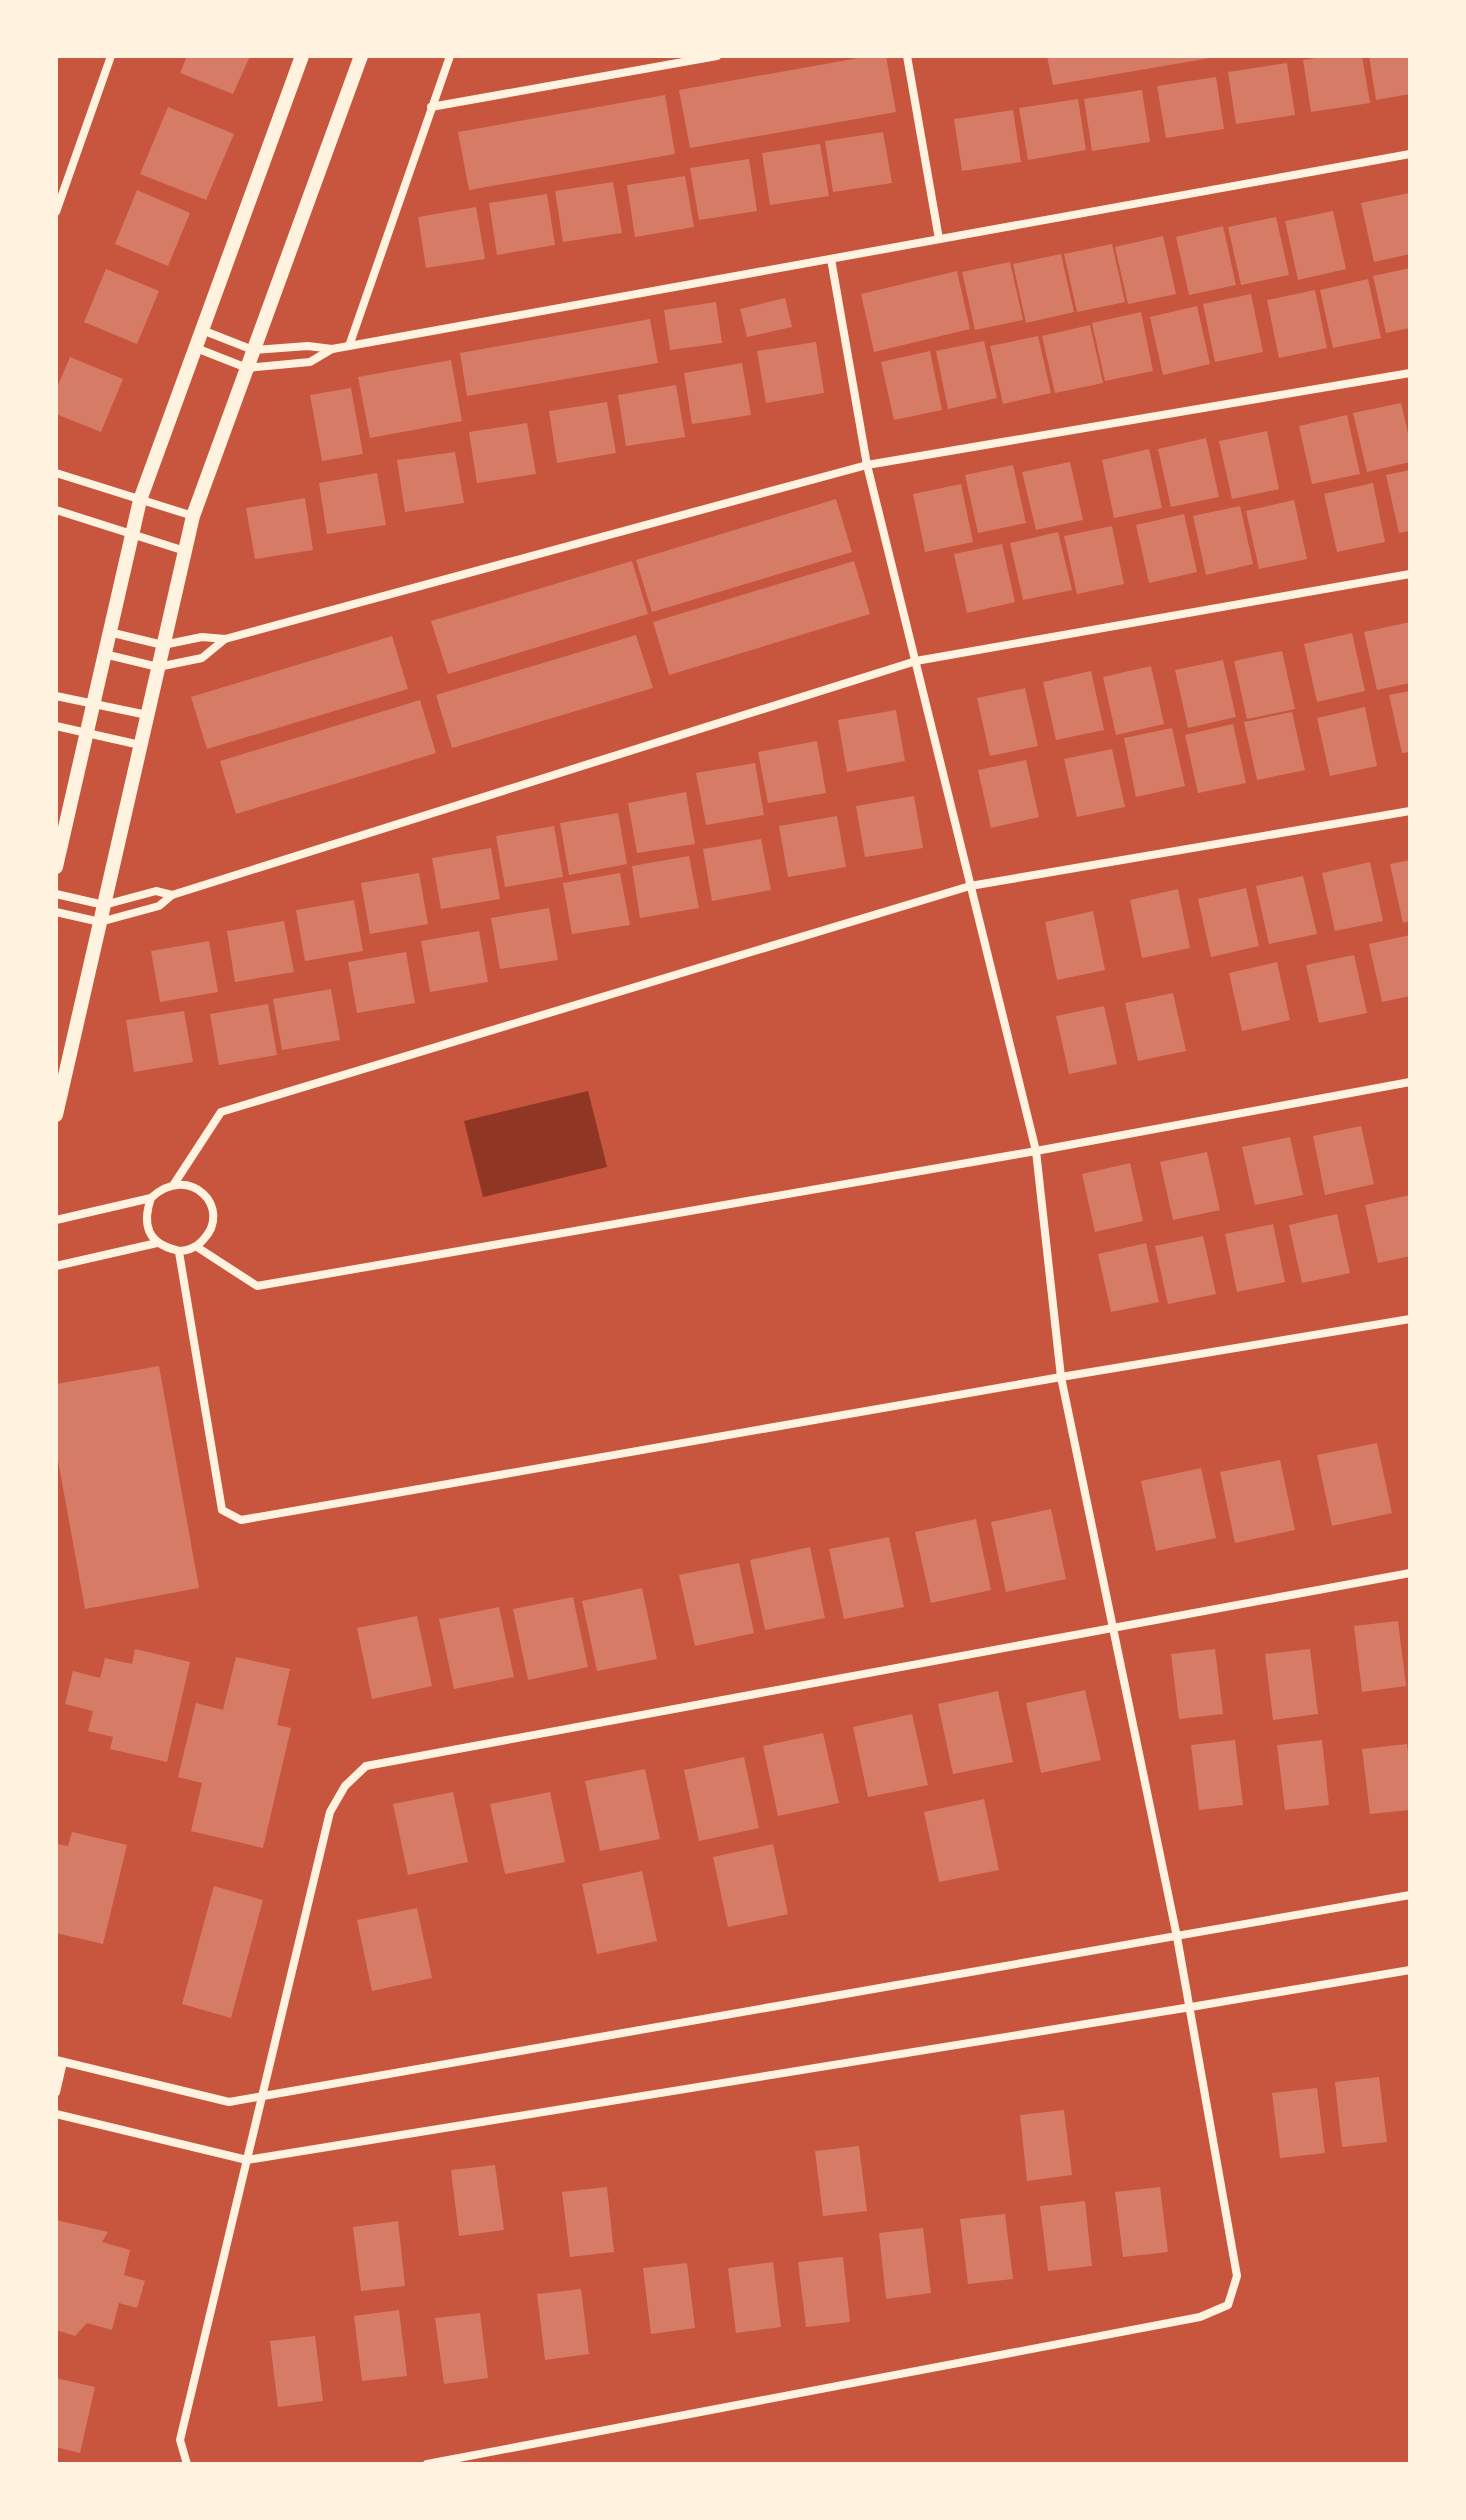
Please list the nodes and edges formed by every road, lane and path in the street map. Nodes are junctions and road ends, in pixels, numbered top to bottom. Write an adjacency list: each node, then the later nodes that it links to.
1 (111, 56): 9 (street)
2 (302, 56): 12 (street)
3 (361, 56): 16 (street)
4 (450, 56): 7 (street)
5 (717, 56): 7 (street)
6 (907, 56): 10 (street)
7 (431, 107): 13 (street)
8 (1410, 154): 10 (street)
9 (56, 212)
10 (939, 239): 11 (street)
11 (831, 259): 13 (street); 19 (street)
12 (202, 330): 14 (street); 16 (street)
13 (349, 346): 15 (street)
14 (196, 348): 17 (street); 21 (street)
15 (332, 349): 16 (street); 17 (street)
16 (253, 350): 17 (street)
17 (247, 368): 23 (street)
18 (1410, 373): 19 (street)
19 (867, 465): 28 (street); 31 (street)
20 (56, 473): 21 (street)
21 (140, 500): 23 (street); 24 (street)
22 (56, 510): 24 (street)
23 (193, 516): 25 (street)
24 (131, 536): 25 (street); 27 (street)
25 (185, 551): 29 (street)
26 (1410, 574): 31 (street)
27 (109, 632): 29 (street); 30 (street)
28 (225, 639): 29 (street); 32 (street)
29 (163, 645): 32 (street)
30 (104, 654): 32 (street); 34 (street)
31 (916, 661): 41 (street); 43 (street)
32 (158, 667): 35 (street)
33 (56, 696): 34 (street)
34 (93, 703): 35 (street); 37 (street)
35 (147, 715): 38 (street)
36 (56, 726): 37 (street)
37 (86, 732): 38 (street); 40 (street)
38 (140, 745): 44 (street)
39 (1410, 811): 41 (street)
40 (56, 867)
41 (970, 886): 49 (street); 50 (street)
42 (56, 894): 44 (street)
43 (172, 895): 44 (street); 46 (street)
44 (104, 905): 46 (street)
45 (56, 912): 46 (street)
46 (100, 922): 48 (street)
47 (1410, 1082): 49 (street)
48 (56, 1115)
49 (1036, 1151): 54 (street); 58 (street)
50 (174, 1184): 51 (street); 54 (street)
51 (151, 1198): 52 (street); 53 (street)
52 (56, 1220)
53 (157, 1243): 55 (street); 56 (street)
54 (197, 1247): 55 (street)
55 (179, 1252): 58 (street)
56 (56, 1266)
57 (1410, 1319): 58 (street)
58 (1061, 1377): 60 (street)
59 (1410, 1573): 60 (street)
60 (1113, 1628): 62 (street); 67 (street)
61 (1410, 1895): 62 (street)
62 (1177, 1937): 64 (street); 67 (street)
63 (1410, 1970): 64 (street)
64 (1191, 2007): 69 (street); 71 (street)
65 (60, 2061): 66 (street); 67 (street)
66 (56, 2092)
67 (262, 2097): 69 (street)
68 (56, 2114): 69 (street)
69 (247, 2160): 70 (street)
70 (187, 2464)
71 (427, 2464)

